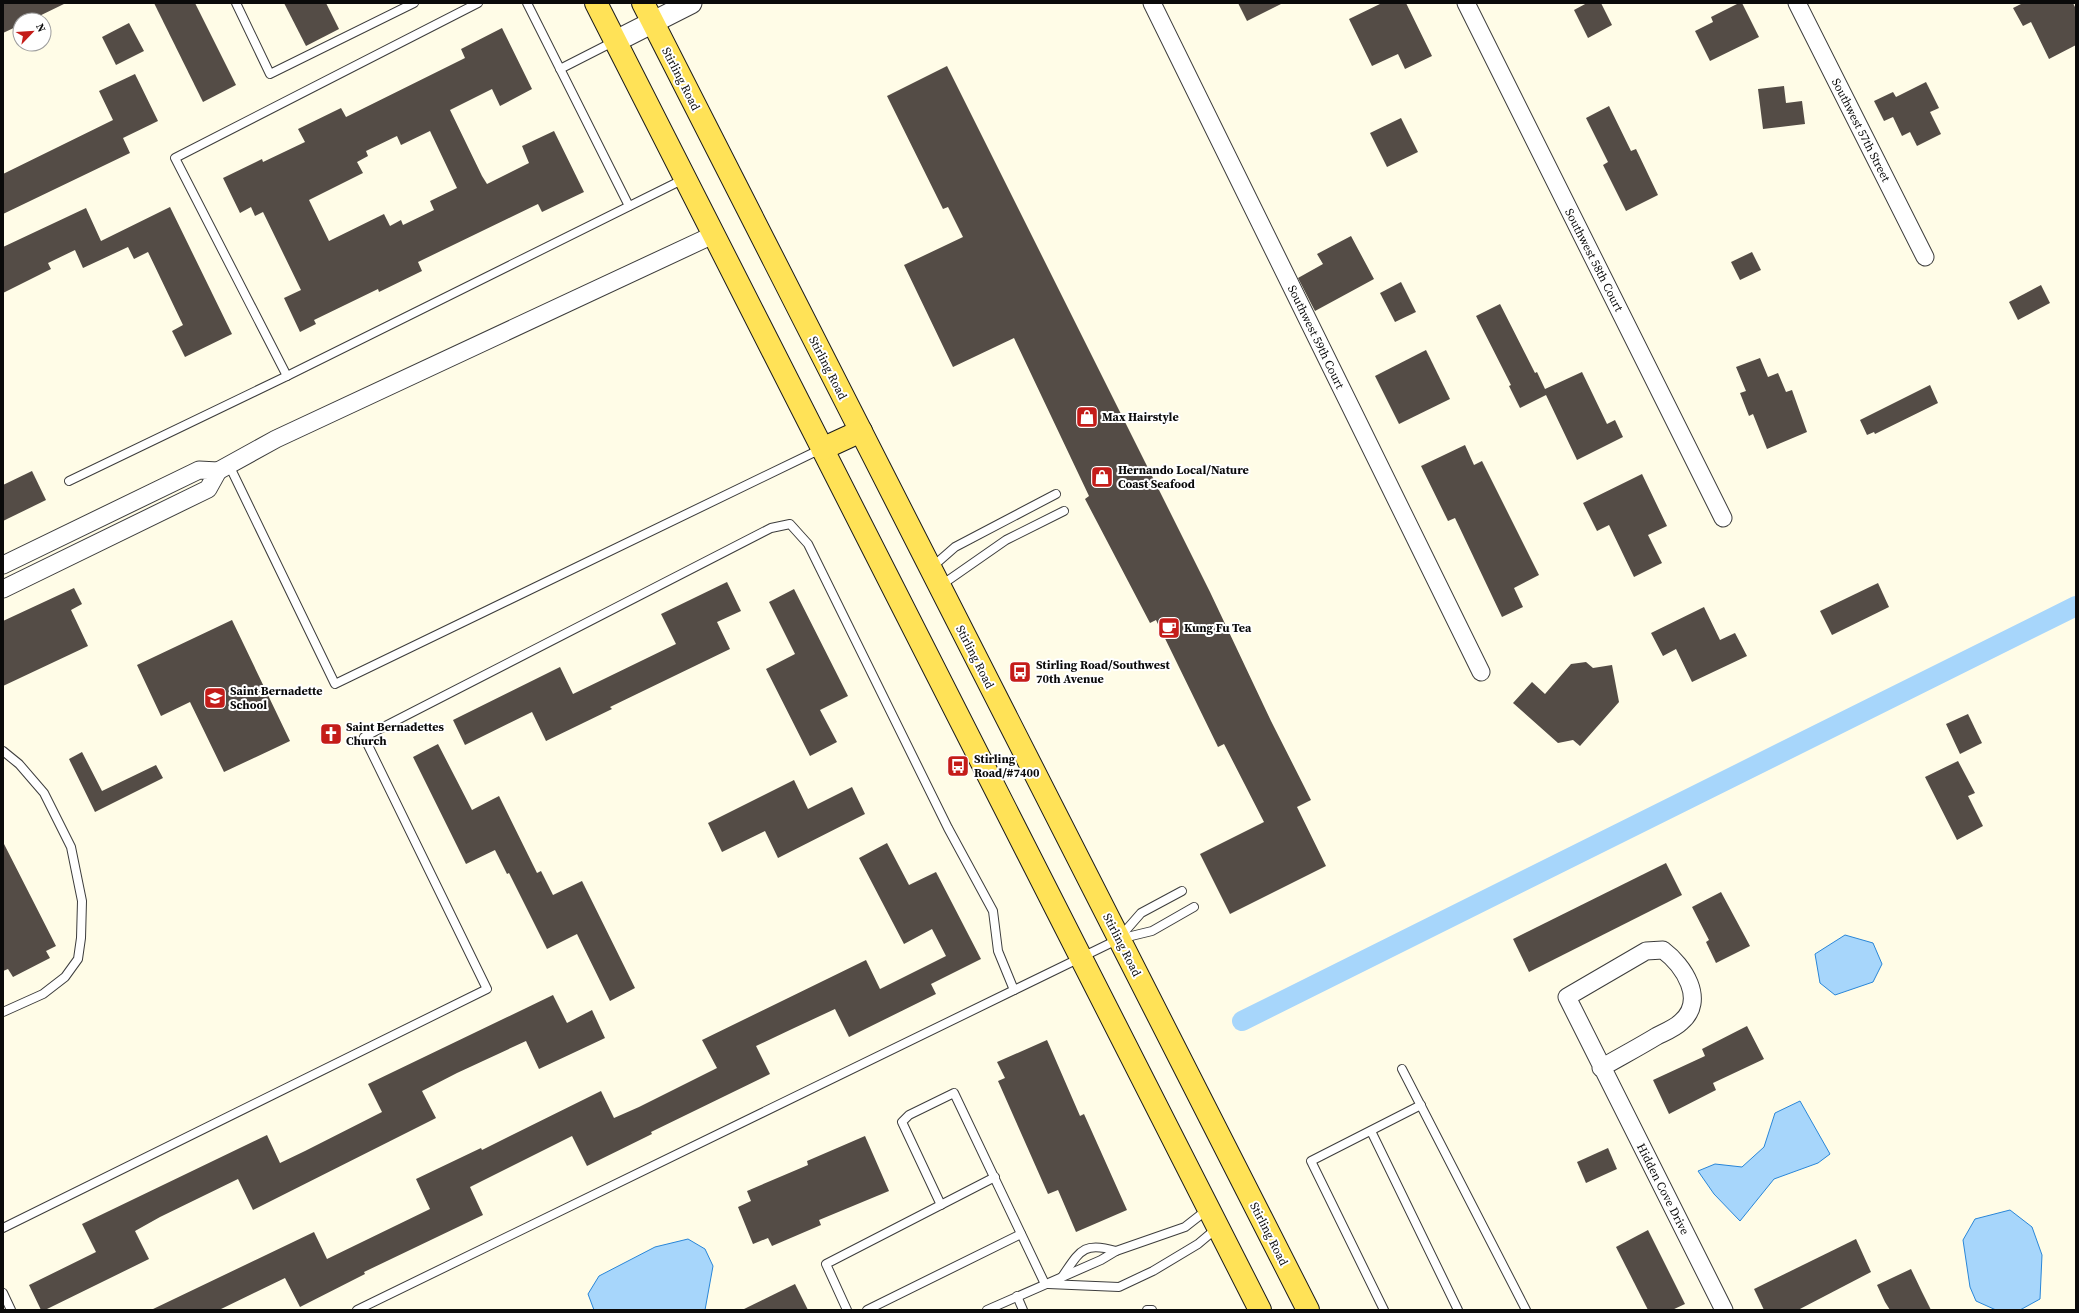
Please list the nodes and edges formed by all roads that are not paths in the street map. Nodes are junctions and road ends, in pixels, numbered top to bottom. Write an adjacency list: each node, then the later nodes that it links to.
1 (236, 3): 2 (lane)
2 (414, 3)
3 (478, 3): 17 (lane)
4 (527, 3): 12 (lane)
5 (596, 3): 11 (main road)
6 (691, 3): 10 (street)
7 (1152, 3): 29 (street, Southwest 59th Court)
8 (1466, 3): 24 (street, Southwest 58th Court)
9 (1797, 3): 16 (street, Southwest 57th Street)
10 (648, 12): 11 (street); 18 (main road, Stirling Road)
11 (616, 41): 12 (lane); 13 (main road)
12 (560, 69): 14 (lane)
13 (685, 178): 14 (lane); 15 (main road)
14 (629, 206): 17 (lane)
15 (713, 235): 19 (main road); 20 (street)
16 (1925, 257)
17 (287, 376): 21 (lane)
18 (861, 431): 19 (main road); 27 (main road, Stirling Road)
19 (822, 449): 20 (lane); 34 (main road)
20 (224, 468): 25 (street)
21 (69, 481)
22 (1056, 494): 27 (lane)
23 (1064, 511): 27 (lane)
24 (1723, 518)
25 (89, 536): 26 (street); 28 (street)
26 (3, 565)
27 (935, 577): 33 (main road, Stirling Road)
28 (3, 589)
29 (1481, 672)
30 (3, 751): 36 (lane)
31 (1182, 890): 33 (lane)
32 (1194, 907): 33 (lane)
33 (1119, 939): 34 (lane); 60 (main road, Stirling Road)
34 (1081, 957): 35 (lane); 43 (main road)
35 (1014, 990): 44 (lane); 52 (lane)
36 (3, 1012)
37 (1601, 1068): 37 (street, Hidden Cove Drive); 64 (street, Hidden Cove Drive)
38 (1402, 1069): 39 (lane)
39 (1421, 1105): 40 (lane); 63 (lane)
40 (1371, 1131): 61 (lane); 62 (lane)
41 (995, 1177): 42 (lane); 42 (lane); 45 (lane)
42 (941, 1205): 53 (lane)
43 (1214, 1218): 46 (lane); 48 (lane); 59 (main road)
44 (3, 1228)
45 (1021, 1234): 48 (lane); 54 (lane)
46 (1116, 1251): 47 (lane); 47 (lane)
47 (1062, 1277): 48 (lane)
48 (1045, 1284): 50 (lane)
49 (3, 1293): 51 (lane)
50 (1017, 1296): 55 (lane); 56 (lane)
51 (11, 1310)
52 (358, 1310)
53 (847, 1310)
54 (867, 1310)
55 (987, 1310)
56 (1023, 1310)
57 (1147, 1310): 58 (lane)
58 (1152, 1310)
59 (1260, 1310)
60 (1308, 1310)
61 (1384, 1310)
62 (1458, 1310)
63 (1526, 1310)
64 (1724, 1310)

